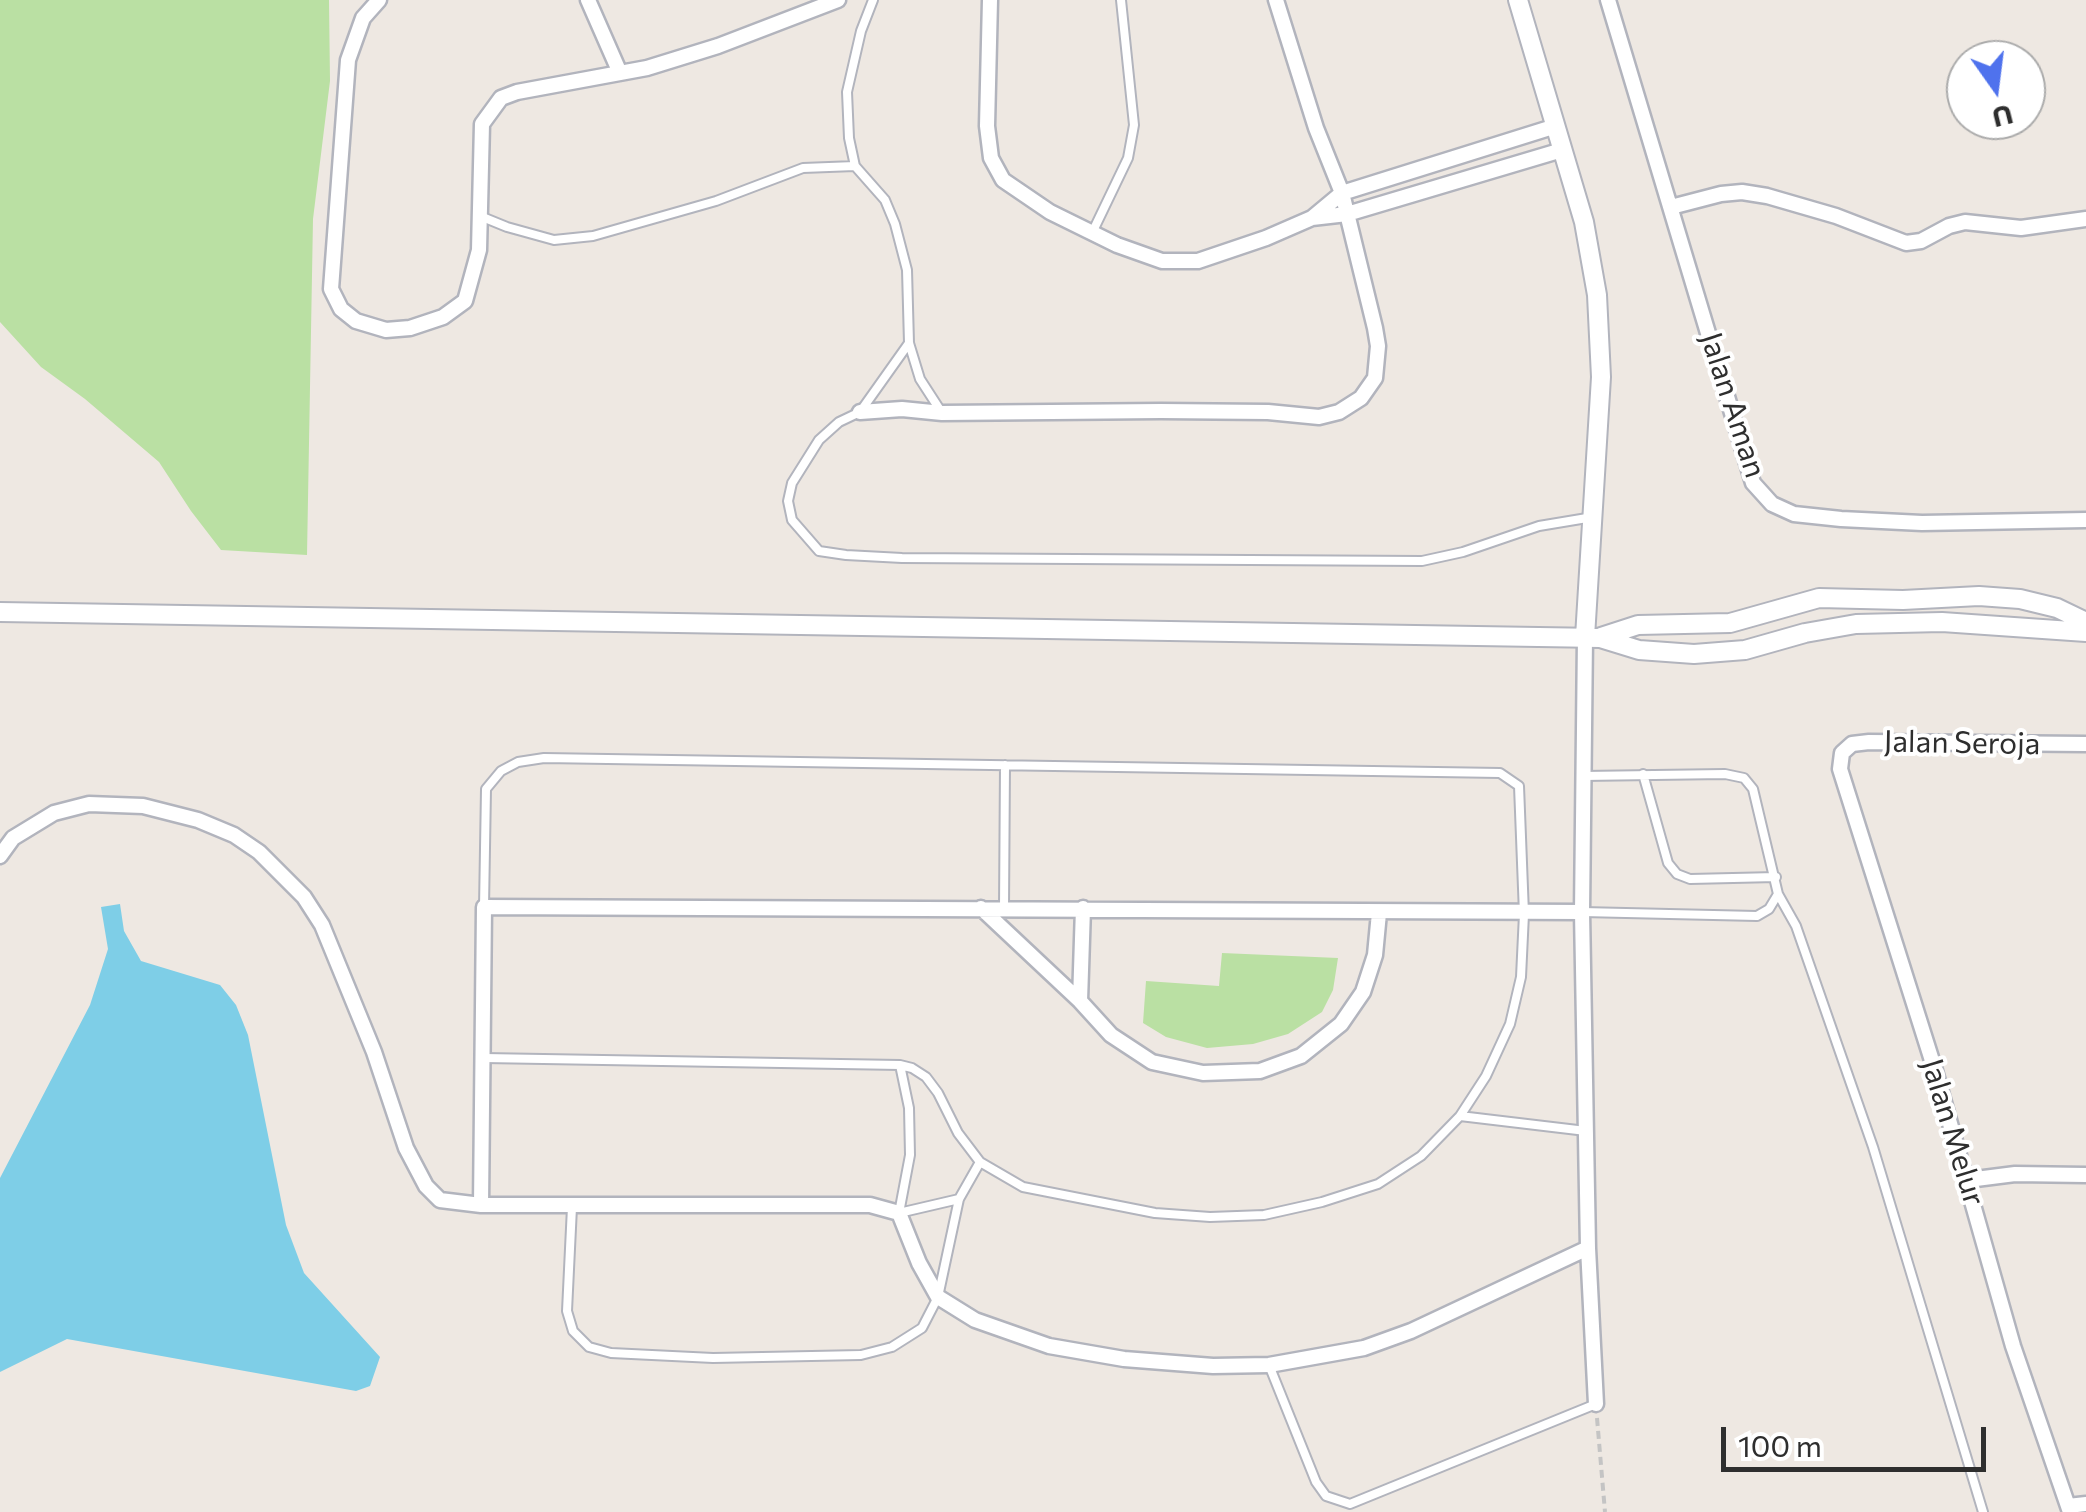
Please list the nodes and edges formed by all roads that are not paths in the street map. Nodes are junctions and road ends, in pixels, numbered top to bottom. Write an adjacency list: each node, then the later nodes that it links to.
1 (379, 0): 17 (street)
2 (588, 0): 10 (street)
3 (838, 0): 10 (street)
4 (874, 0): 13 (lane)
5 (990, 0): 20 (street)
6 (1121, 0): 20 (lane)
7 (1276, 0): 14 (street)
8 (1518, 0): 11 (street)
9 (1608, 0): 15 (street, Jalan Aman)
10 (620, 73): 17 (street)
11 (1556, 126): 12 (street); 14 (street)
12 (1562, 150): 16 (street); 24 (street)
13 (855, 166): 17 (lane); 21 (lane)
14 (1342, 193): 16 (street); 18 (street)
15 (1671, 208): 19 (street); 25 (street, Jalan Aman)
16 (1347, 214): 18 (street); 23 (street)
17 (480, 216)
18 (1312, 218): 20 (street)
19 (2086, 218)
20 (1092, 233)
21 (909, 343): 22 (lane); 23 (lane)
22 (860, 412): 23 (street); 24 (lane)
23 (942, 413)
24 (1593, 516): 29 (street)
25 (2086, 520)
26 (0, 612): 29 (street)
27 (2086, 622): 29 (street)
28 (2086, 632): 29 (street)
29 (1593, 638): 34 (street)
30 (2086, 744): 31 (street, Jalan Seroja)
31 (1842, 752): 52 (street, Jalan Melur)
32 (1005, 765): 38 (lane); 40 (lane); 44 (lane)
33 (1643, 774): 34 (lane); 36 (lane); 36 (lane)
34 (1583, 776): 42 (street)
35 (0, 856): 54 (street)
36 (1776, 877): 37 (lane)
37 (1778, 894): 42 (lane); 63 (lane)
38 (484, 907): 39 (street); 46 (street)
39 (981, 908): 40 (street); 45 (street)
40 (1004, 908): 41 (street)
41 (1083, 908): 43 (street); 45 (street)
42 (1582, 912): 44 (street); 49 (street)
43 (1379, 913): 44 (street); 45 (street)
44 (1524, 914): 48 (lane)
45 (1080, 1002)
46 (484, 1058): 47 (lane); 54 (street)
47 (900, 1066): 50 (lane); 56 (lane)
48 (1460, 1116): 49 (lane); 50 (lane)
49 (1586, 1131): 57 (street)
50 (980, 1162): 53 (lane)
51 (2086, 1175): 52 (street)
52 (1968, 1180): 62 (street, Jalan Melur)
53 (959, 1199): 56 (lane); 58 (lane)
54 (481, 1205): 55 (street)
55 (572, 1207): 56 (street); 58 (lane)
56 (899, 1214): 58 (street)
57 (1588, 1248): 59 (street); 60 (street)
58 (938, 1297): 59 (street)
59 (1270, 1365): 60 (lane)
60 (1596, 1404)
61 (2086, 1504): 62 (street)
62 (2069, 1509)
63 (1982, 1512)

